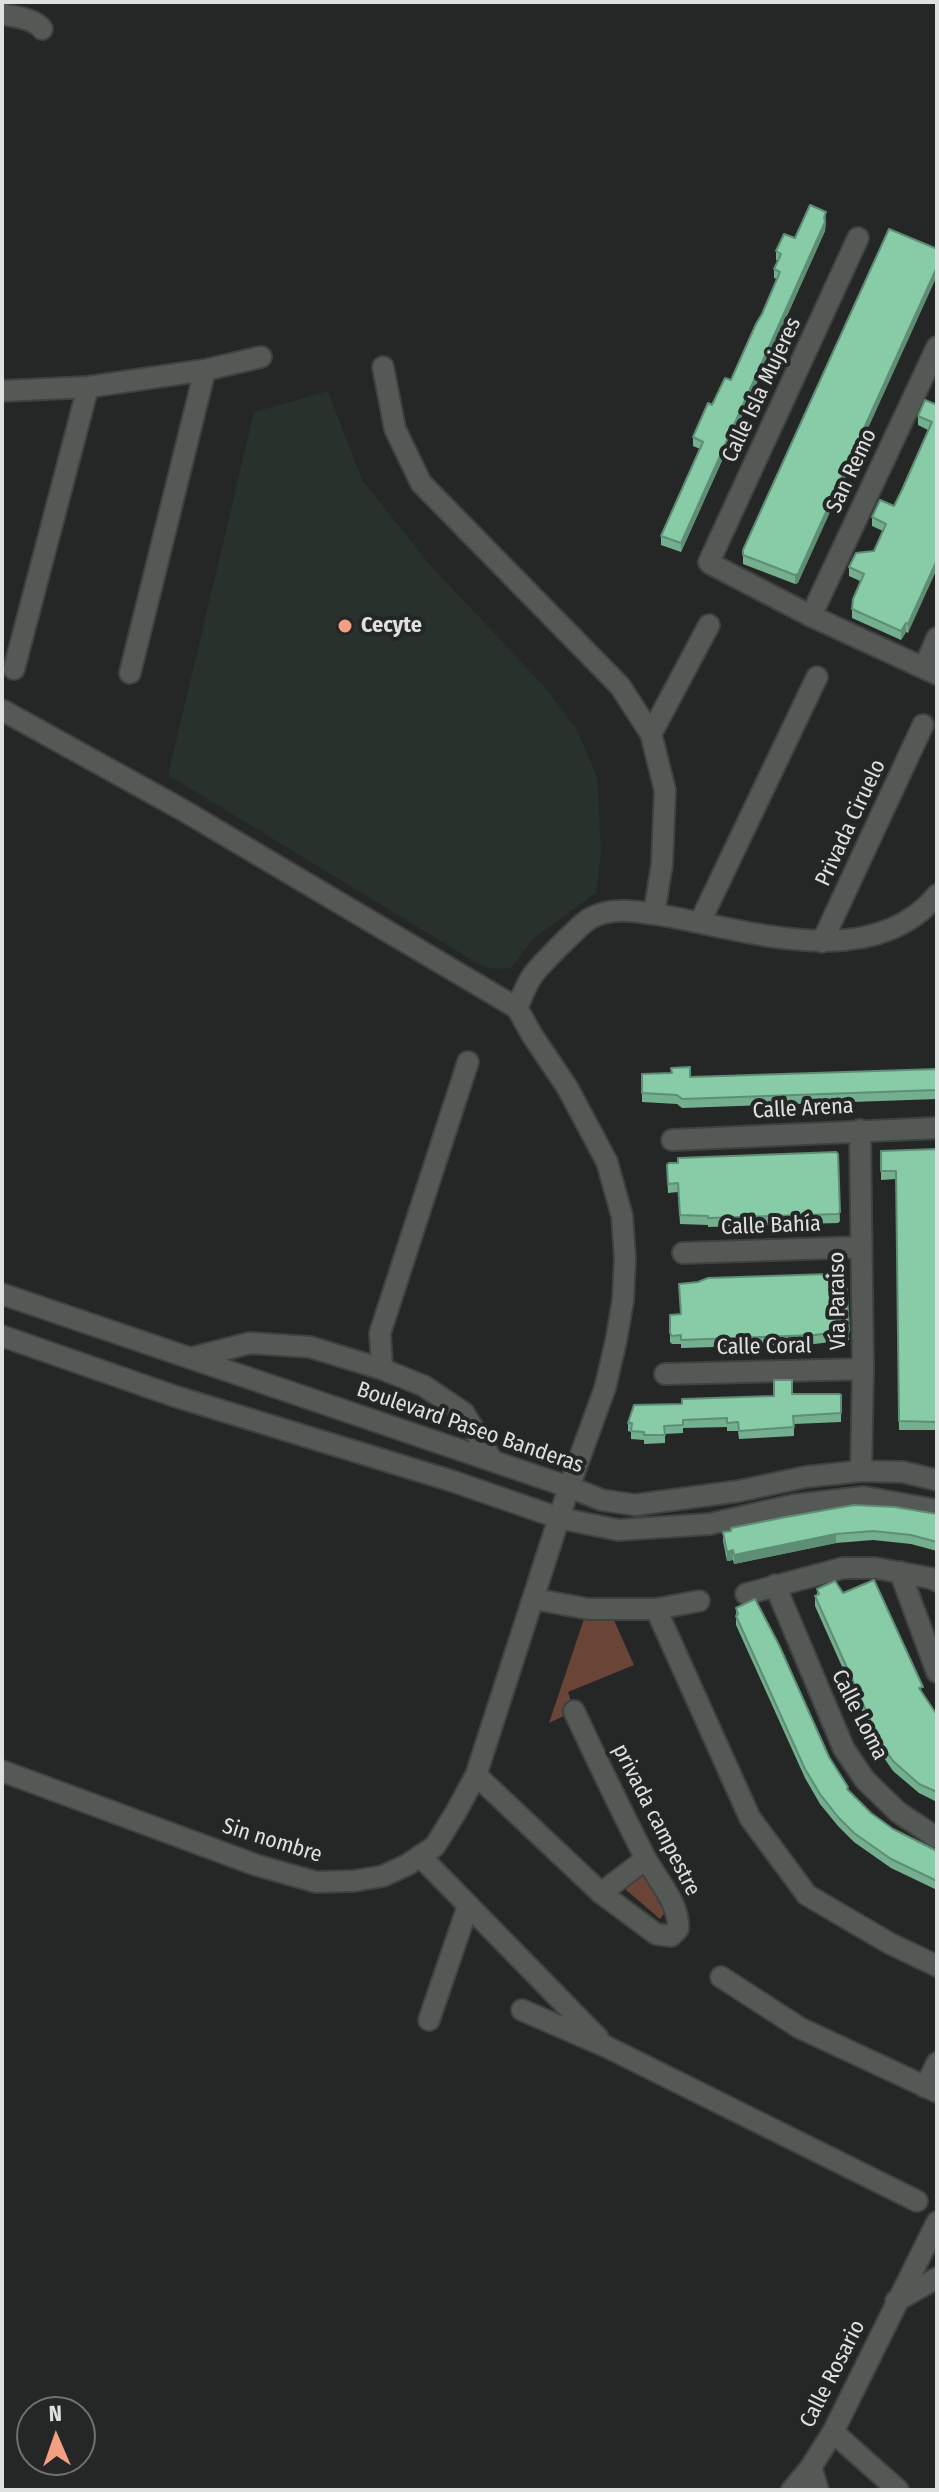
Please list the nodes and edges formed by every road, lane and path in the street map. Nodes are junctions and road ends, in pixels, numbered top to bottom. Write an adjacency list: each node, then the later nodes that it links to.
1 (2, 14): 2 (street)
2 (42, 29)
3 (858, 238): 10 (street, Calle Isla Mujeres)
4 (937, 347): 10 (street, San Remo)
5 (261, 357): 7 (street)
6 (383, 367): 19 (street)
7 (205, 370): 8 (street); 15 (street)
8 (88, 387): 9 (street); 13 (street)
9 (2, 391)
10 (811, 616): 14 (street)
11 (709, 625): 19 (street)
12 (937, 638): 14 (street)
13 (14, 669)
14 (930, 671)
15 (130, 673)
16 (817, 677): 22 (street)
17 (2, 710): 24 (street)
18 (923, 725): 23 (street, Privada Ciruelo)
19 (651, 734): 21 (street)
20 (935, 900): 23 (street)
21 (654, 914): 22 (street); 24 (street)
22 (700, 922): 23 (street)
23 (822, 942)
24 (517, 1008): 42 (street, Sin nombre)
25 (468, 1062): 32 (street)
26 (937, 1128): 27 (street, Calle Arena)
27 (860, 1130): 28 (street, Calle Arena); 29 (street, Vía Paraiso)
28 (672, 1140)
29 (861, 1247): 30 (street, Calle Bahía); 37 (street, Vía Paraiso)
30 (683, 1253)
31 (2, 1294): 34 (street, Boulevard Paseo Banderas)
32 (380, 1333): 35 (street); 36 (street)
33 (2, 1336): 44 (street)
34 (191, 1358): 35 (street); 39 (street, Boulevard Paseo Banderas)
35 (349, 1359): 36 (street)
36 (382, 1369): 39 (street)
37 (863, 1369): 38 (street, Calle Coral); 40 (street, Vía Paraiso)
38 (665, 1374)
39 (492, 1460): 42 (street, Boulevard Paseo Banderas)
40 (861, 1471): 41 (street, Boulevard Paseo Banderas); 42 (street, Boulevard Paseo Banderas)
41 (937, 1480)
42 (569, 1487): 44 (street, Sin nombre)
43 (937, 1510): 44 (street)
44 (559, 1518): 49 (street, Sin nombre)
45 (900, 1572): 46 (street); 47 (street); 52 (street)
46 (937, 1581)
47 (775, 1585): 48 (street); 56 (street, Calle Loma)
48 (746, 1594)
49 (534, 1599): 51 (street); 55 (street, Sin nombre)
50 (699, 1601): 51 (street)
51 (656, 1609): 61 (street)
52 (937, 1672)
53 (574, 1711): 58 (street, privada campestre)
54 (2, 1771): 57 (street, Sin nombre)
55 (476, 1775): 57 (street, Sin nombre); 59 (street, privada campestre)
56 (937, 1838)
57 (420, 1856): 60 (street)
58 (646, 1859): 59 (street); 59 (street, privada campestre)
59 (601, 1893)
60 (468, 1906): 64 (street); 65 (street)
61 (937, 1966)
62 (721, 1977): 67 (street)
63 (522, 2010): 65 (street)
64 (429, 2020)
65 (607, 2047): 68 (street)
66 (937, 2063): 67 (street)
67 (931, 2089)
68 (917, 2201)
69 (937, 2222): 71 (street, Calle Rosario)
70 (937, 2278): 71 (street)
71 (896, 2301): 72 (street, Calle Rosario)
72 (833, 2432): 73 (street, Calle Rosario); 76 (street)
73 (811, 2467): 74 (street, Calle Rosario); 75 (street)
74 (792, 2490)
75 (818, 2490)
76 (898, 2490)

